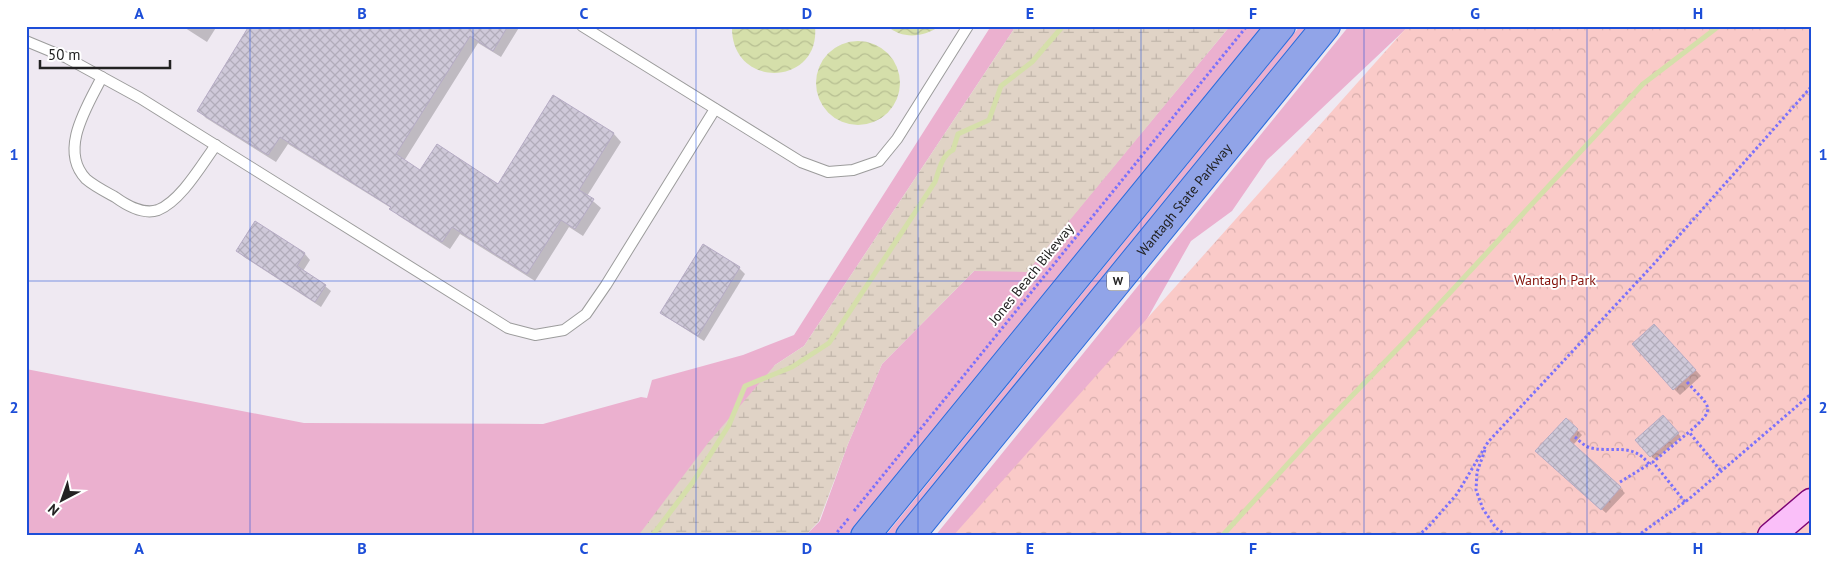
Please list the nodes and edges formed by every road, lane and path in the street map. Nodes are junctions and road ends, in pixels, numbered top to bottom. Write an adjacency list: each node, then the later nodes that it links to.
1 (582, 26): 9 (lane)
2 (968, 26): 9 (lane)
3 (1247, 26): 21 (path, Jones Beach Bikeway)
4 (1281, 26): 22 (highway, W)
5 (1326, 26): 23 (highway, Wantagh State Parkway / W)
6 (26, 41): 7 (lane)
7 (102, 77): 10 (lane); 10 (lane)
8 (1811, 87): 15 (path)
9 (715, 109): 10 (lane)
10 (216, 145)
11 (1687, 382): 13 (path)
12 (1811, 394): 17 (path)
13 (1689, 432): 16 (path); 17 (path)
14 (1575, 436): 16 (path)
15 (1488, 442): 24 (path); 25 (path)
16 (1651, 463): 18 (path); 19 (path)
17 (1721, 471): 19 (path)
18 (1620, 482)
19 (1685, 502): 26 (path)
20 (1811, 502): 27 (street)
21 (834, 536)
22 (865, 536)
23 (910, 536)
24 (1418, 536)
25 (1508, 536)
26 (1637, 536)
27 (1772, 536)

